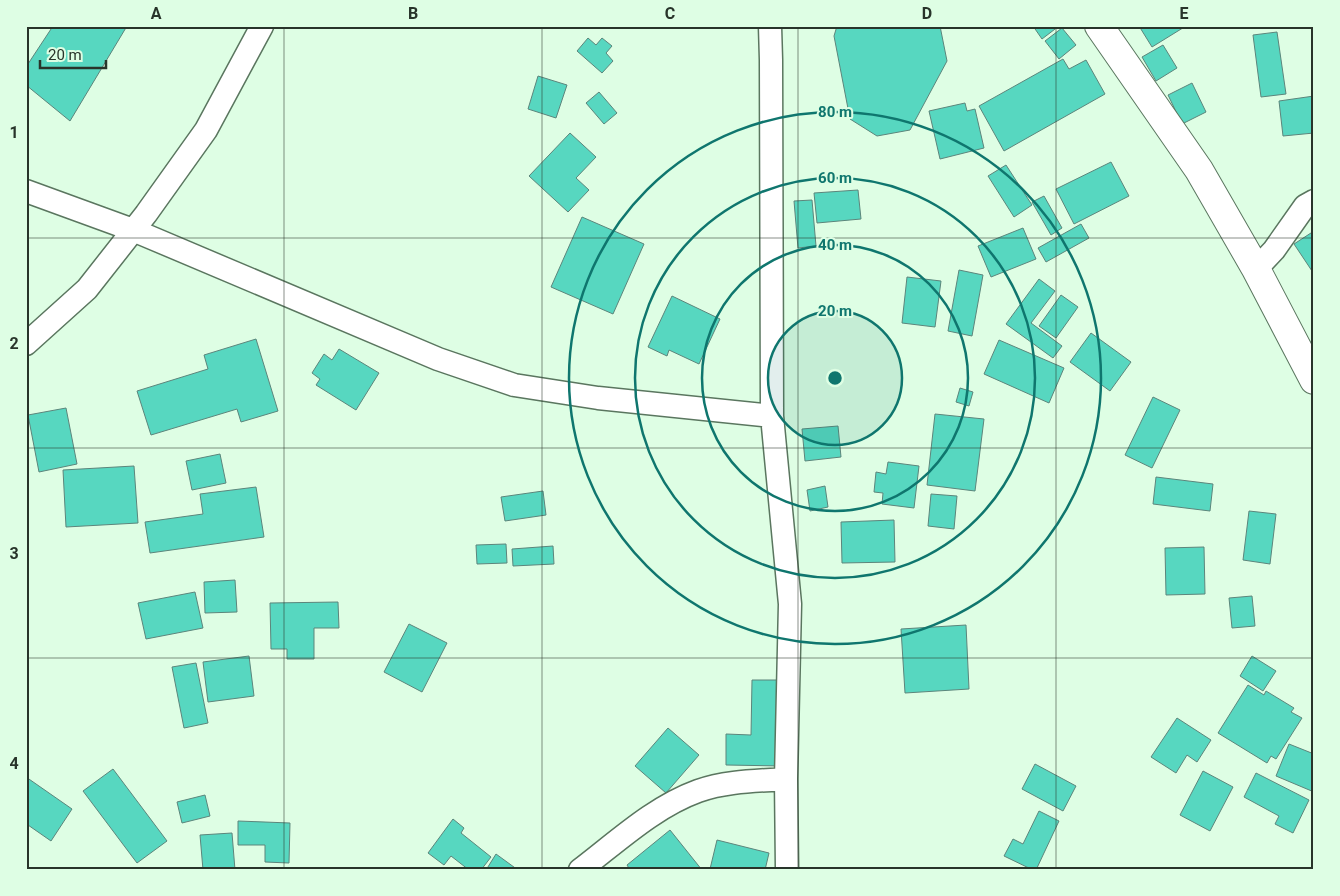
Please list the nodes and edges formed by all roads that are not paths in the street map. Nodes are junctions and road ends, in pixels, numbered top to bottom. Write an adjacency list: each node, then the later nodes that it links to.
1 (262, 26): 6 (street)
2 (770, 26): 10 (street)
3 (1099, 26): 7 (main road)
4 (26, 192): 6 (street)
5 (1314, 201): 7 (street)
6 (133, 230): 8 (street); 10 (street)
7 (1256, 269): 9 (main road)
8 (26, 344)
9 (1314, 380)
10 (772, 416): 11 (street)
11 (786, 779): 12 (street); 13 (street)
12 (580, 870)
13 (786, 870)

